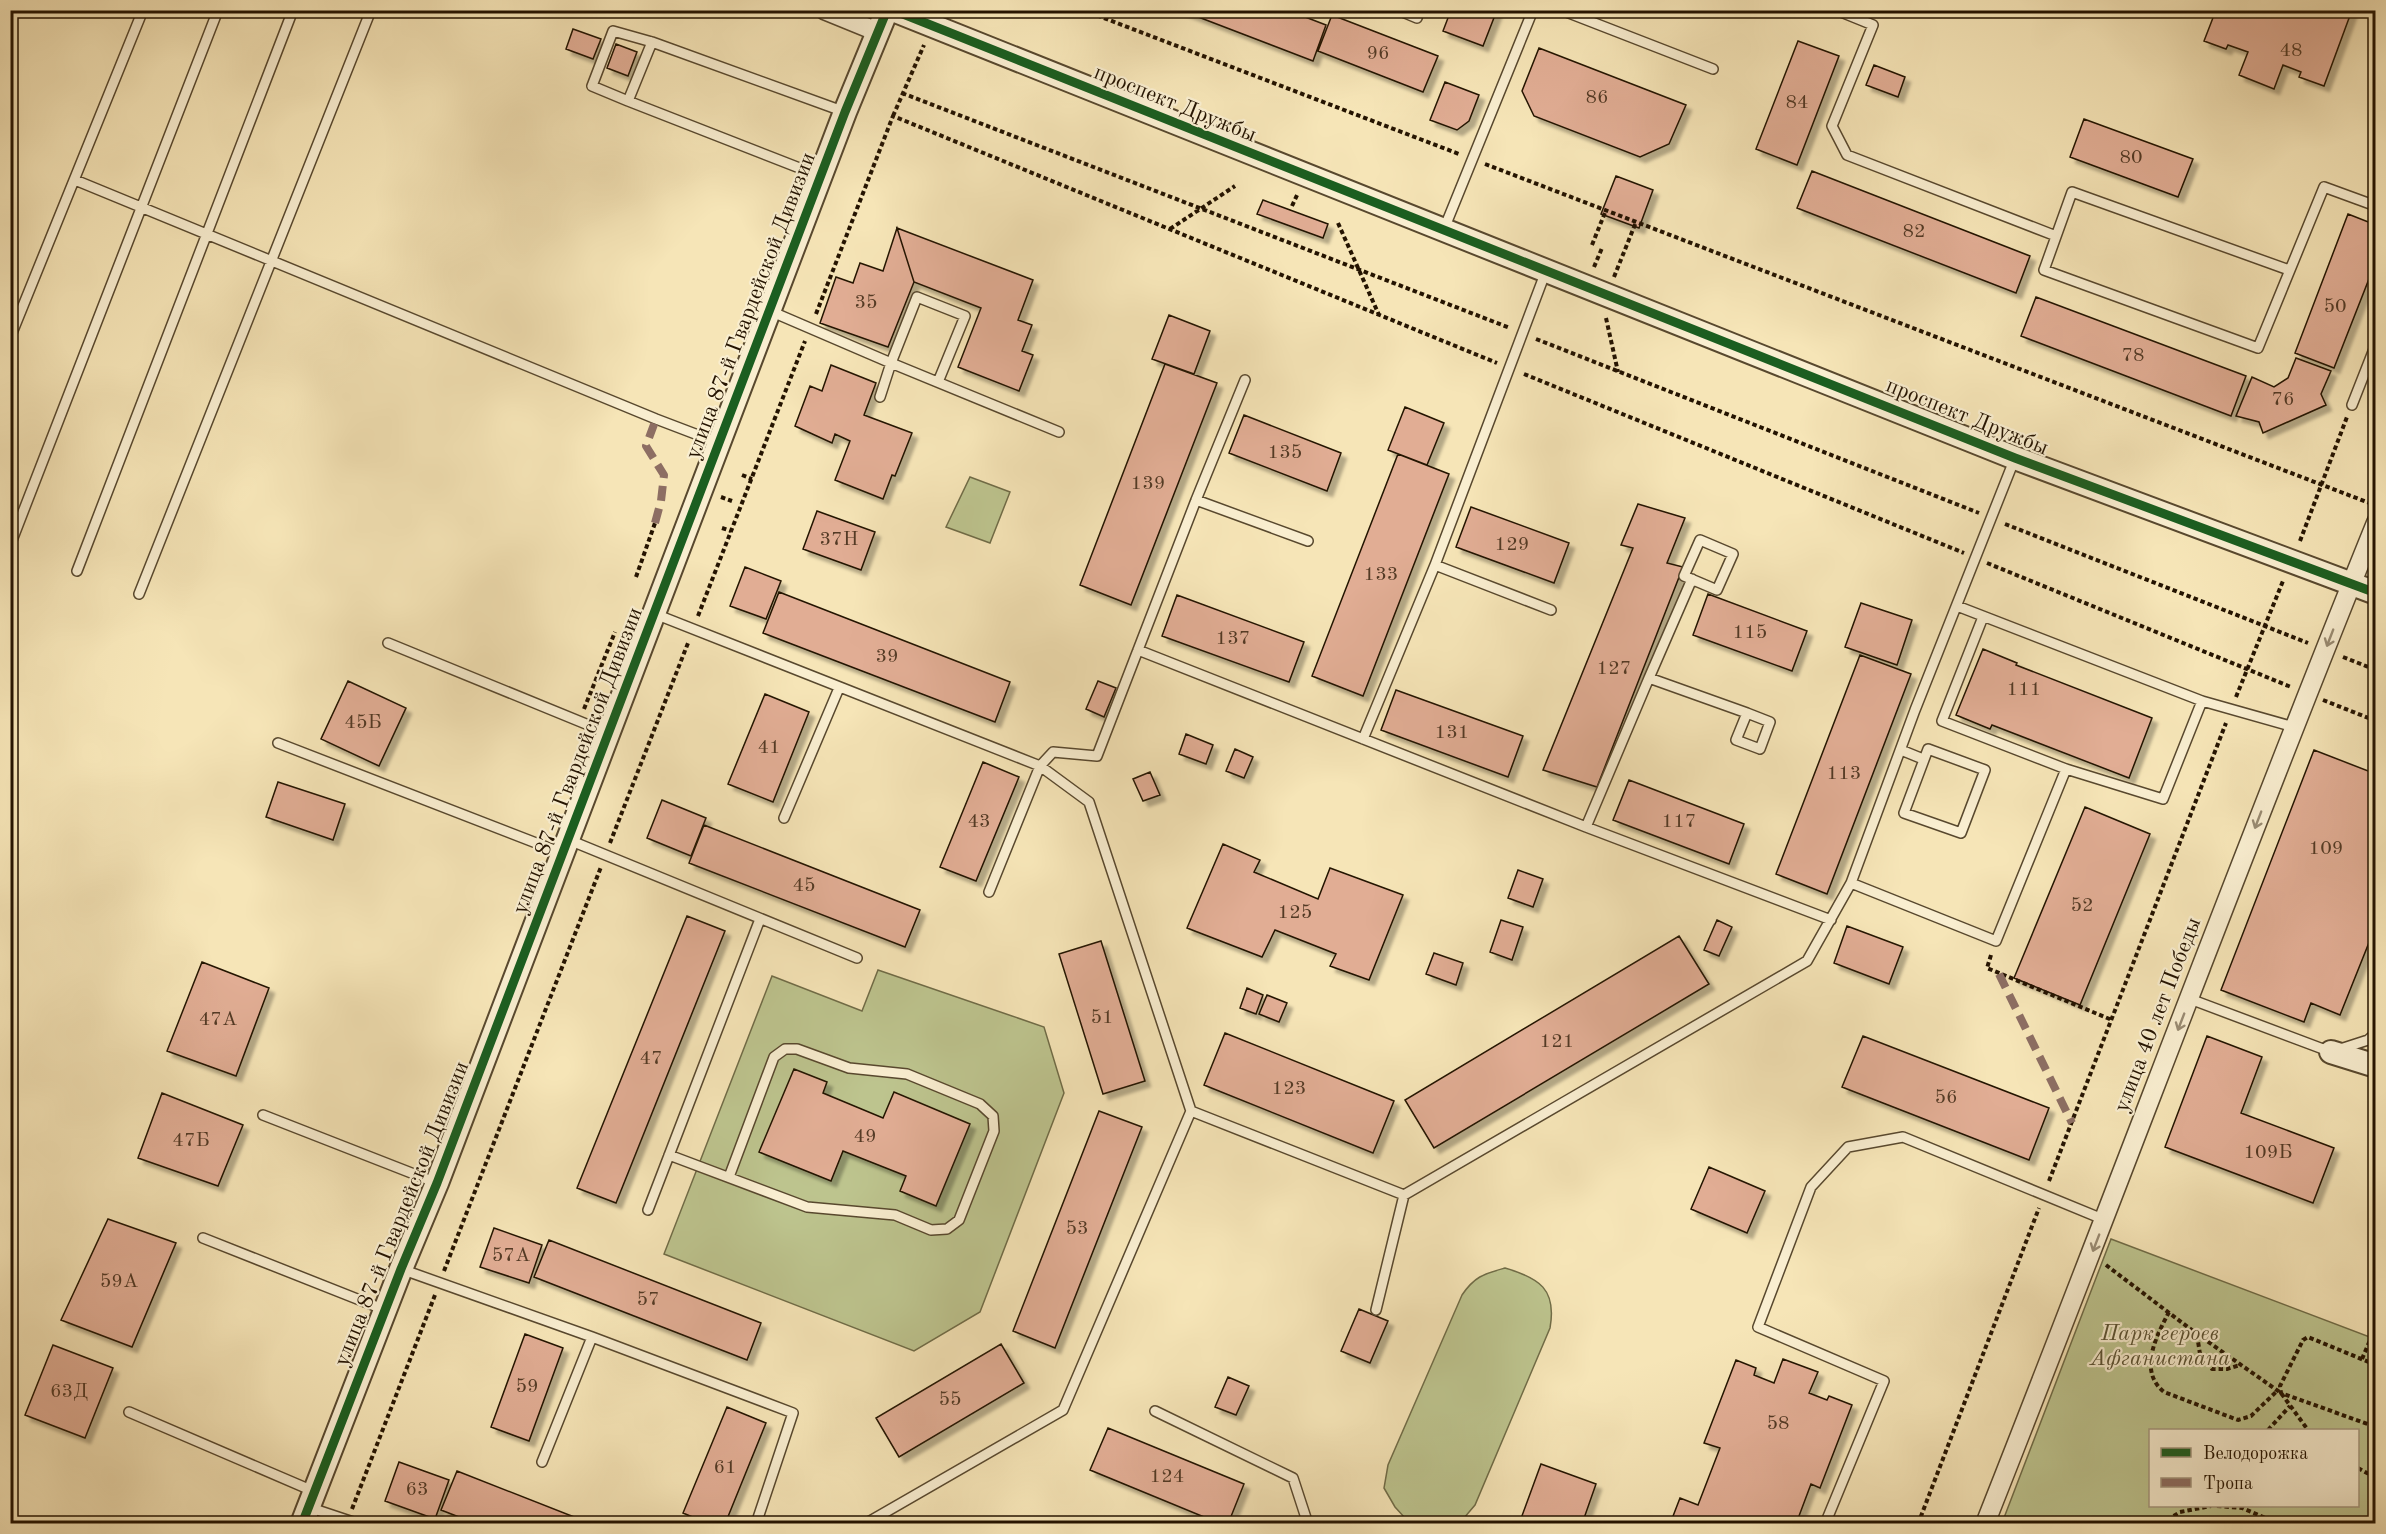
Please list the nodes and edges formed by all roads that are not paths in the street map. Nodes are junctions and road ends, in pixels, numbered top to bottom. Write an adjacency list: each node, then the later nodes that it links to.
1 (143, 10): 19 (lane)
2 (218, 10): 21 (lane)
3 (292, 10): 23 (lane)
4 (371, 10): 25 (lane)
5 (824, 10): 13 (street)
6 (887, 10): 13 (street, улица 87-й Гвардейской Дивизии)
7 (893, 10): 22 (street, проспект Дружбы)
8 (1398, 10): 9 (lane)
9 (1420, 10)
10 (1533, 10): 22 (lane)
11 (1561, 10): 15 (lane)
12 (1836, 10): 24 (lane)
13 (878, 32): 17 (street, улица 87-й Гвардейской Дивизии)
14 (652, 42): 16 (lane); 16 (lane); 17 (lane)
15 (1713, 69)
16 (628, 101): 18 (lane)
17 (845, 112): 18 (street, улица 87-й Гвардейской Дивизии)
18 (821, 176): 28 (street, улица 87-й Гвардейской Дивизии)
19 (75, 180): 21 (lane); 29 (lane)
20 (2376, 206): 26 (lane)
21 (142, 207): 23 (lane); 42 (lane)
22 (1444, 229): 27 (street, проспект Дружбы)
23 (207, 234): 25 (lane); 44 (lane)
24 (2055, 236): 26 (lane); 26 (lane)
25 (271, 261): 37 (lane); 48 (lane)
26 (2289, 270)
27 (1546, 271): 38 (street, проспект Дружбы); 43 (lane)
28 (770, 311): 31 (lane); 37 (street, улица 87-й Гвардейской Дивизии)
29 (10, 338)
30 (2376, 344): 35 (lane)
31 (891, 363): 33 (lane); 33 (lane); 34 (lane)
32 (1245, 380): 39 (lane)
33 (938, 382): 36 (lane)
34 (880, 397)
35 (2352, 405)
36 (1059, 432)
37 (719, 444): 51 (street, улица 87-й Гвардейской Дивизии)
38 (2015, 458): 46 (street, проспект Дружбы); 49 (lane)
39 (1196, 500): 41 (lane); 54 (lane)
40 (2376, 523): 46 (street, улица 40 лет Победы)
41 (1308, 540)
42 (11, 543)
43 (1436, 566): 50 (lane); 61 (lane)
44 (77, 571)
45 (1692, 579): 45 (lane); 55 (lane)
46 (2351, 584): 47 (street, проспект Дружбы); 59 (street, улица 40 лет Победы, one-way to 59)
47 (2376, 593)
48 (139, 594)
49 (1957, 606): 52 (lane); 63 (lane)
50 (1551, 610)
51 (654, 614): 56 (lane); 60 (street, улица 87-й Гвардейской Дивизии)
52 (1983, 617): 57 (lane); 66 (lane)
53 (388, 643): 60 (lane)
54 (1138, 650): 61 (lane); 65 (lane)
55 (1649, 678): 58 (lane); 68 (lane)
56 (839, 688): 65 (lane); 67 (lane)
57 (2202, 701): 59 (lane); 66 (lane)
58 (1747, 713)
59 (2294, 727): 75 (street, улица 40 лет Победы, one-way to 75)
60 (610, 734): 69 (street, улица 87-й Гвардейской Дивизии)
61 (1363, 739): 68 (lane)
62 (278, 743): 69 (lane)
63 (1901, 750): 64 (lane); 70 (lane)
64 (1923, 759): 64 (lane)
65 (1040, 766): 71 (lane); 79 (lane)
66 (2066, 769): 70 (lane)
67 (784, 818)
68 (1586, 827): 73 (lane)
69 (567, 847): 72 (lane); 83 (street, улица 87-й Гвардейской Дивизии)
70 (1851, 883): 73 (lane)
71 (988, 892)
72 (760, 919): 74 (lane); 81 (lane)
73 (1831, 920): 84 (lane)
74 (857, 958)
75 (2190, 999): 77 (lane); 86 (street, улица 40 лет Победы, one-way to 86)
76 (2376, 1033): 77 (lane)
77 (2331, 1052): 78 (street)
78 (2376, 1066)
79 (1191, 1111): 84 (lane); 98 (lane)
80 (262, 1115): 83 (lane)
81 (669, 1155): 82 (lane); 85 (lane)
82 (729, 1177): 82 (lane)
83 (437, 1183): 88 (street, улица 87-й Гвардейской Дивизии)
84 (1404, 1195): 90 (lane)
85 (648, 1210)
86 (2105, 1220): 100 (lane); 101 (street, улица 40 лет Победы, one-way to 101)
87 (203, 1238): 89 (lane)
88 (401, 1269): 89 (street, улица 87-й Гвардейской Дивизии); 91 (lane)
89 (385, 1310): 95 (street, улица 87-й Гвардейской Дивизии)
90 (1376, 1310)
91 (592, 1337): 94 (lane); 97 (lane)
92 (1155, 1411): 99 (lane)
93 (129, 1412): 95 (lane)
94 (542, 1462)
95 (308, 1507): 96 (lane)
96 (359, 1524)
97 (756, 1524)
98 (865, 1524)
99 (1308, 1524)
100 (1825, 1524)
101 (1985, 1524)

